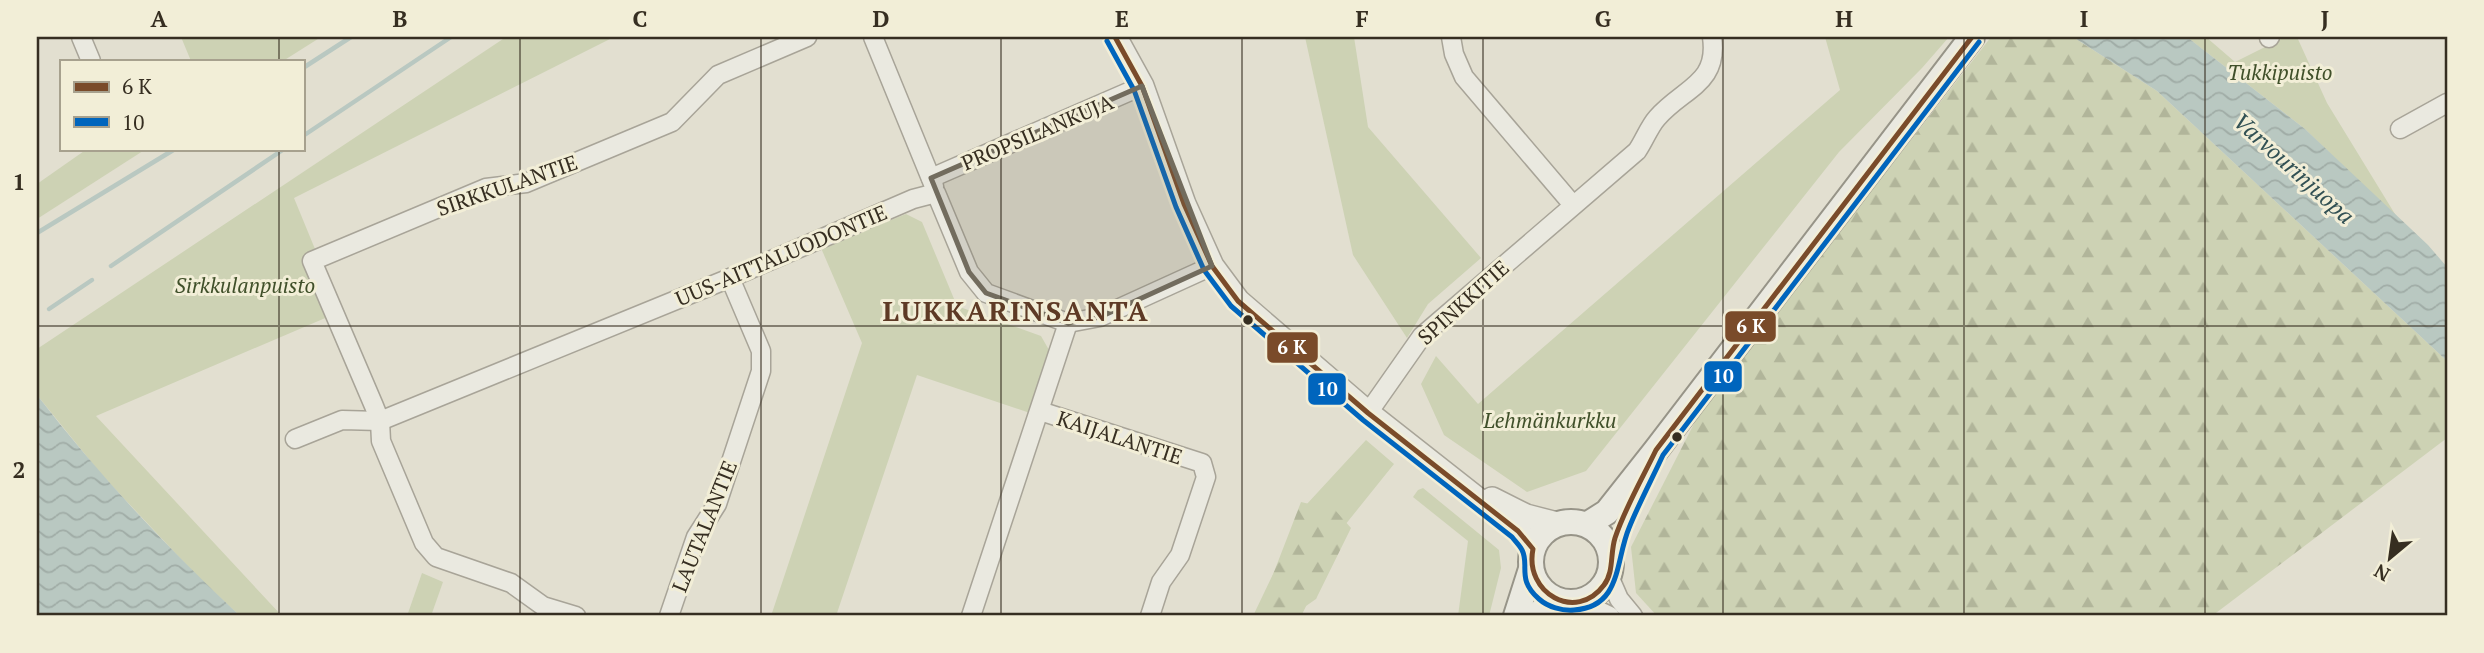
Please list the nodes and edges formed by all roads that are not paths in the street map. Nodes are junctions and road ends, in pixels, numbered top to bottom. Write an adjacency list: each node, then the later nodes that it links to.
1 (81, 37): 8 (street)
2 (807, 37): 19 (street, SIRKKULANTIE)
3 (873, 37): 12 (street)
4 (1115, 37): 9 (street)
5 (1451, 37): 13 (street)
6 (1712, 37): 13 (street, SPINKKITIE)
7 (1972, 37): 21 (main road)
8 (91, 60)
9 (1142, 86): 12 (street, PROPSILANKUJA); 14 (street)
10 (2447, 103): 11 (street)
11 (2400, 129)
12 (934, 185): 15 (street, UUS-AITTALUODONTIE); 16 (street)
13 (1573, 205): 18 (street, SPINKKITIE)
14 (1212, 266): 16 (street); 18 (street)
15 (730, 278): 19 (street, UUS-AITTALUODONTIE); 29 (street, LAUTALANTIE)
16 (1068, 323): 17 (street, KAIJALANTIE)
17 (1040, 411): 30 (street, KAIJALANTIE); 31 (street, KAIJALANTIE)
18 (1368, 413): 22 (street)
19 (380, 421): 20 (street, UUS-AITTALUODONTIE); 28 (street)
20 (295, 439)
21 (1656, 450): 24 (main road); 26 (main road)
22 (1440, 470): 23 (street); 25 (street)
23 (1557, 524): 24 (main road); 25 (main road)
24 (1588, 524): 26 (main road)
25 (1532, 559): 27 (main road); 32 (main road)
26 (1610, 565): 27 (main road); 35 (street)
27 (1574, 601): 33 (main road); 34 (street)
28 (576, 616)
29 (669, 616)
30 (971, 616)
31 (1150, 616)
32 (1516, 616)
33 (1536, 616)
34 (1610, 616)
35 (1633, 616)

